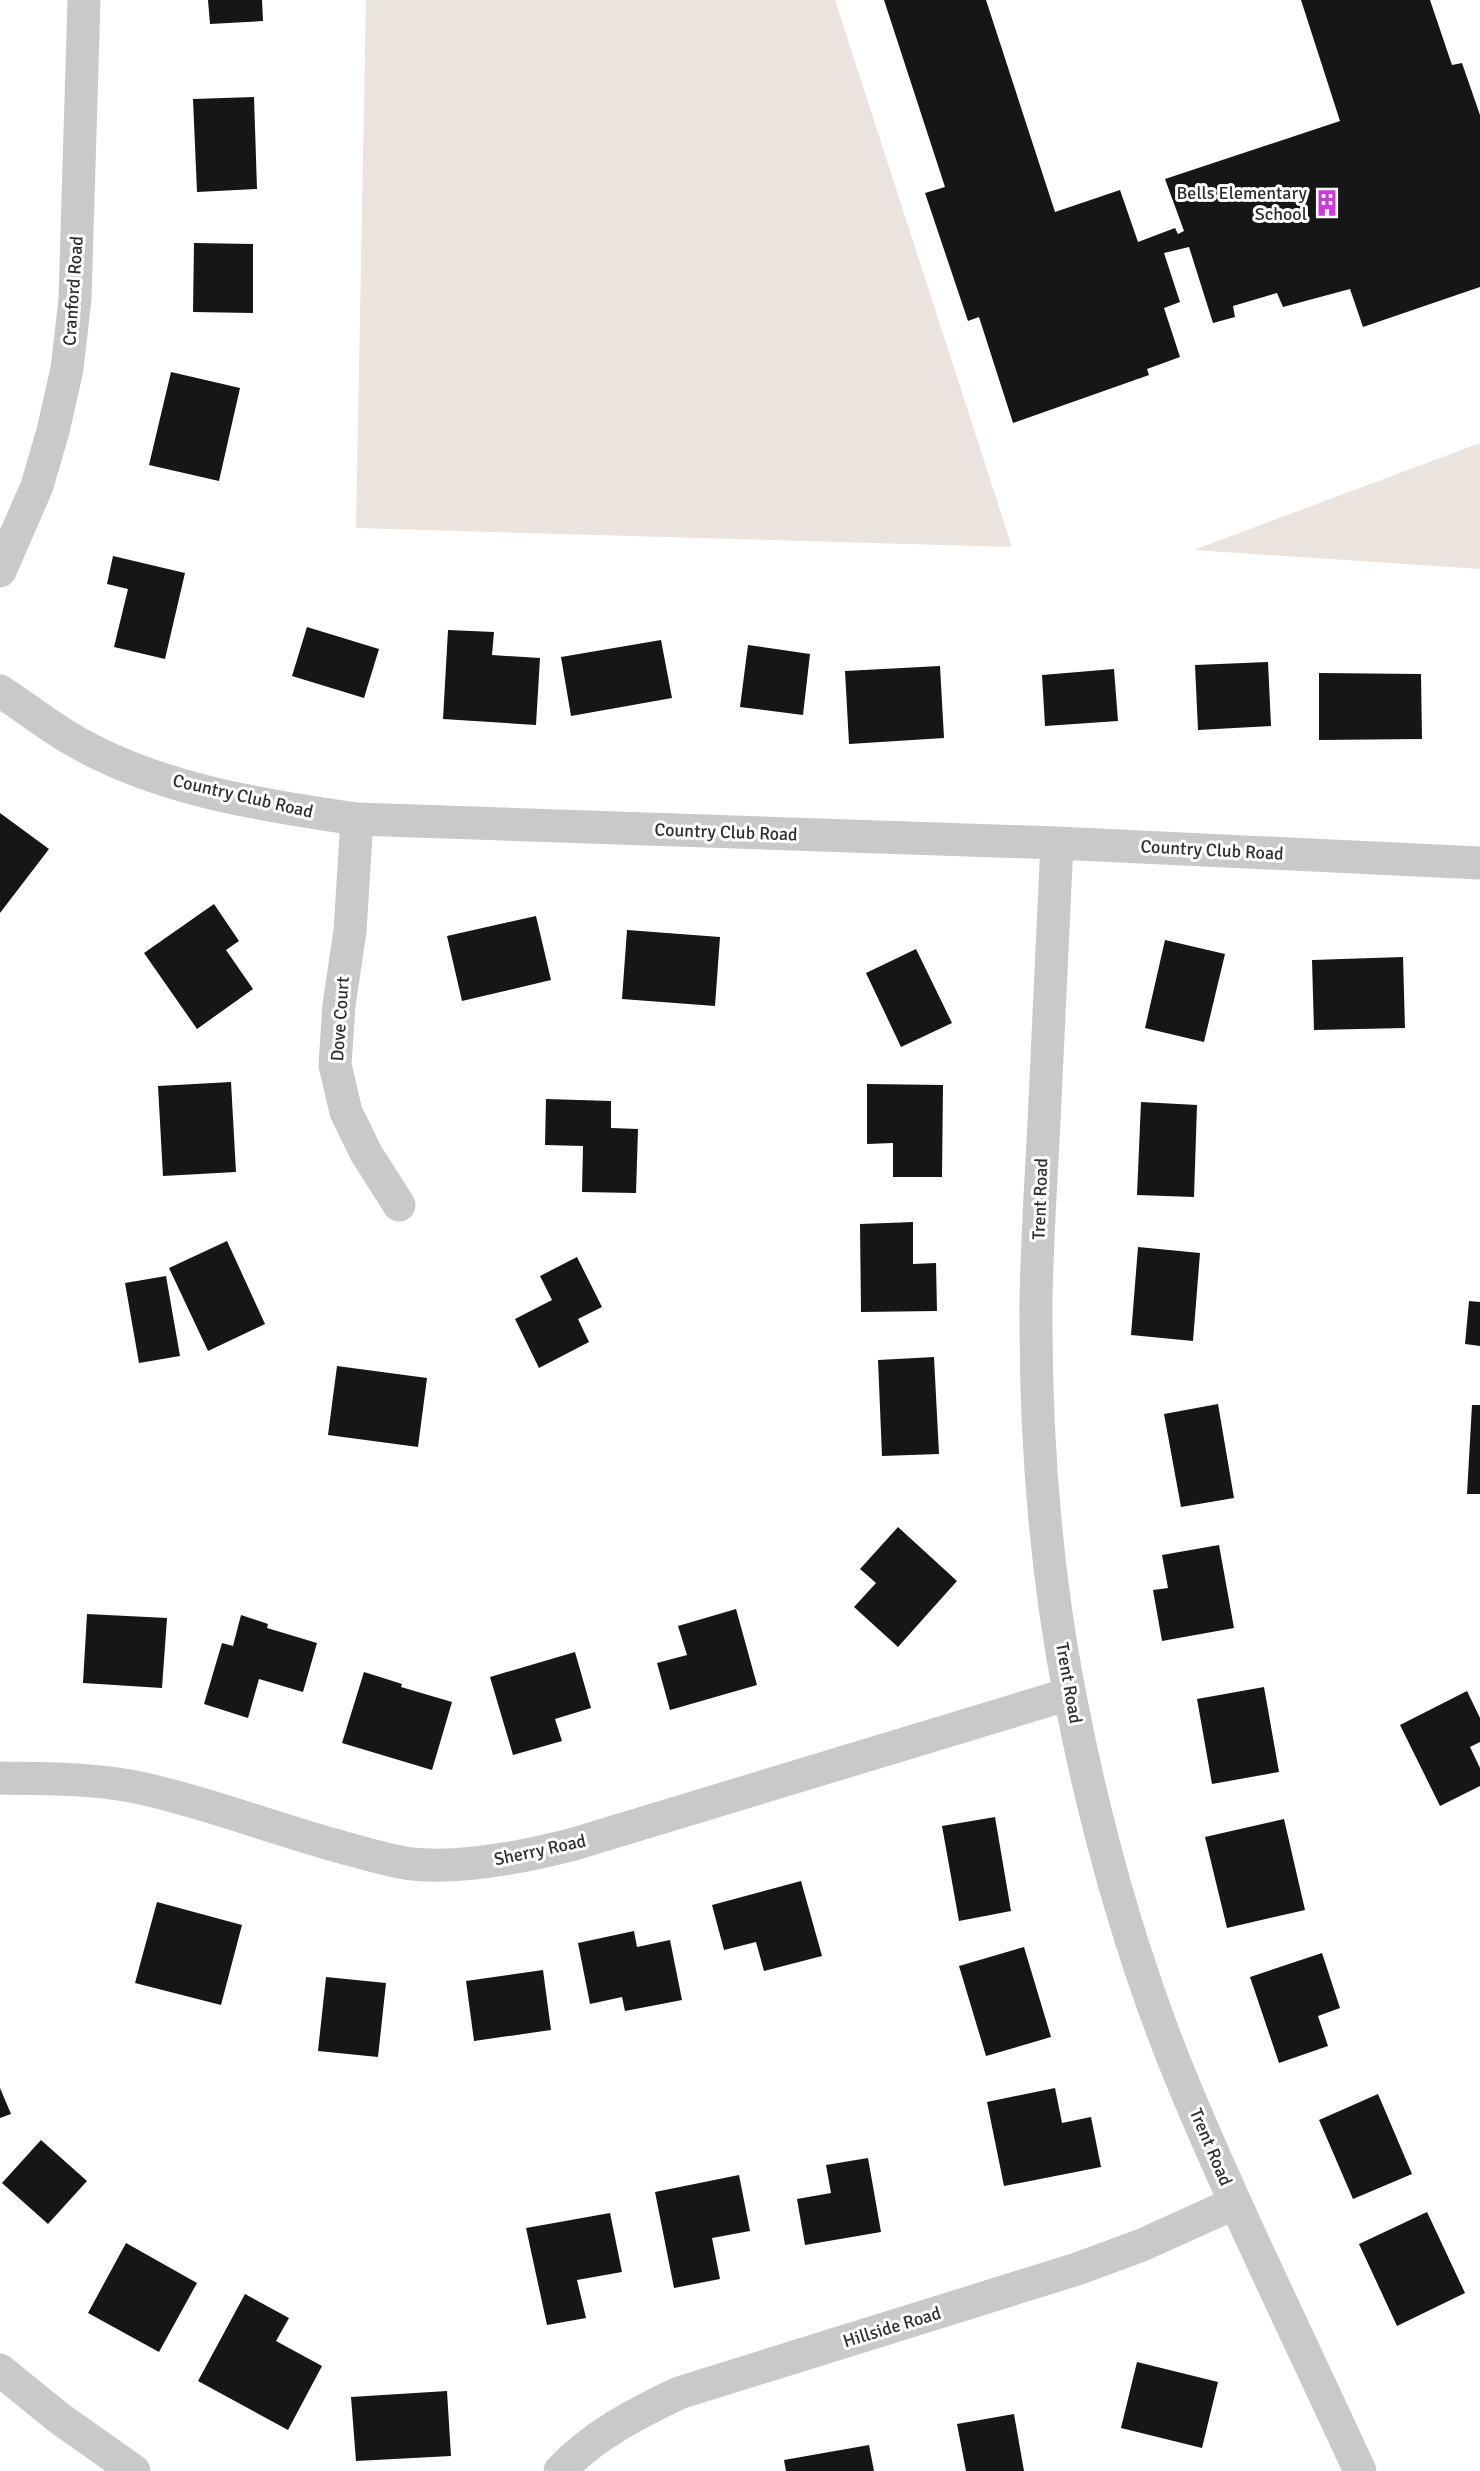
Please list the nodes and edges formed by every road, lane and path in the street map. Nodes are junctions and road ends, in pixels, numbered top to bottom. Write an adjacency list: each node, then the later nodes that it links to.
1 (84, 0): 2 (street, Cranford Road)
2 (0, 571)
3 (0, 691): 4 (street, Country Club Road)
4 (357, 819): 5 (street, Country Club Road); 7 (street, Dove Court)
5 (1057, 843): 6 (street, Country Club Road); 8 (street, Trent Road)
6 (1480, 863)
7 (399, 1205)
8 (1069, 1694): 9 (street, Sherry Road); 10 (street, Trent Road)
9 (0, 1778)
10 (1235, 2203): 13 (street, Hillside Road); 14 (street, Trent Road)
11 (0, 2370): 12 (street)
12 (134, 2471)
13 (560, 2471)
14 (1360, 2471)

